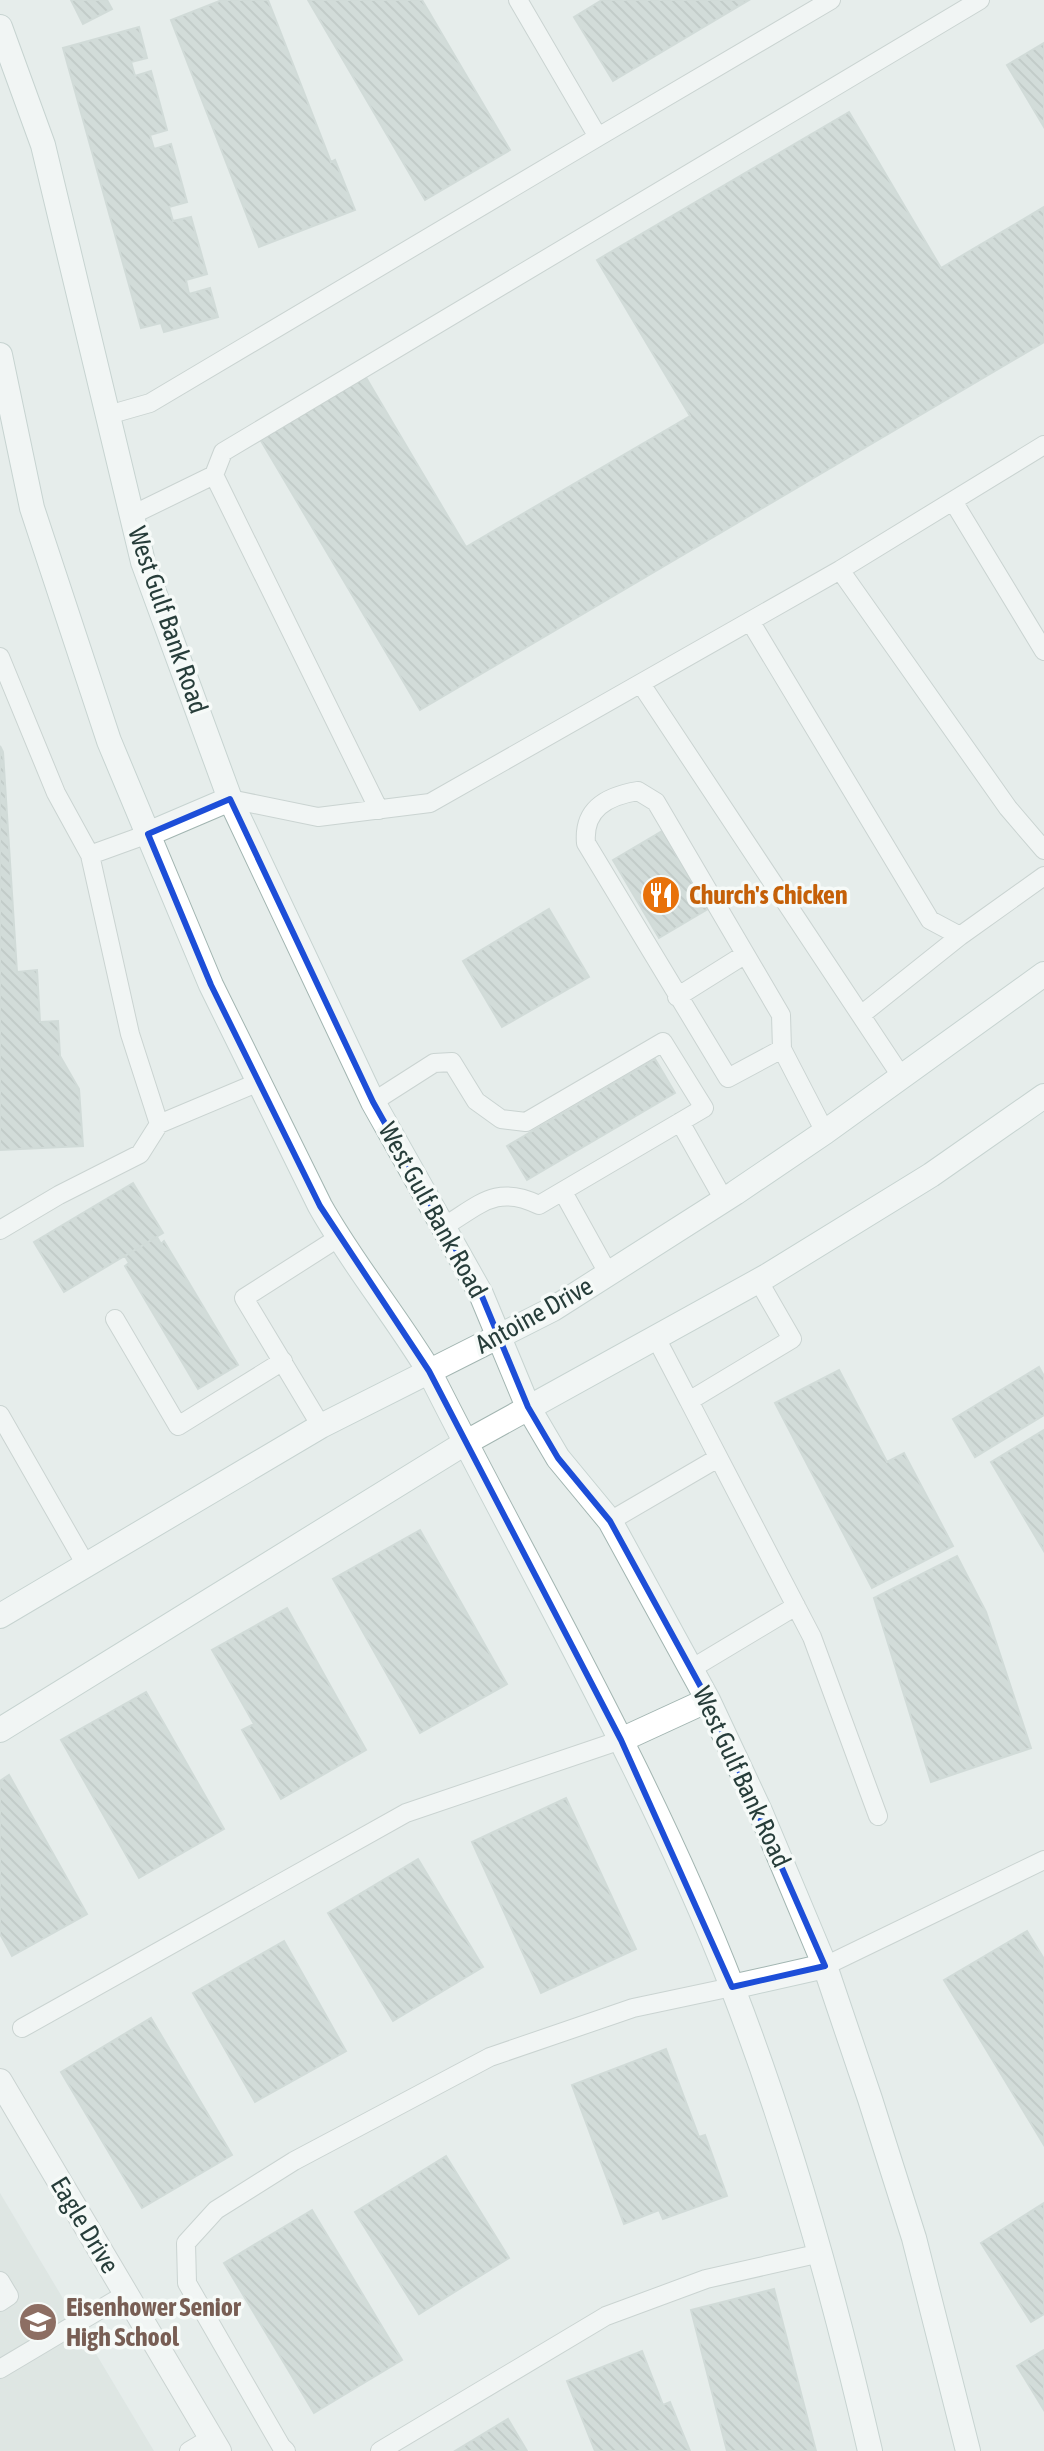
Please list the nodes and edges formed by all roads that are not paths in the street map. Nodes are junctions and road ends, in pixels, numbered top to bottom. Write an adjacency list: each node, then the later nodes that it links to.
1 (518, 0): 5 (lane)
2 (831, 0): 5 (lane)
3 (980, 0): 9 (lane)
4 (0, 27): 7 (main road, West Gulf Bank Road)
5 (598, 137): 7 (lane)
6 (0, 355): 19 (main road)
7 (108, 415): 11 (main road, West Gulf Bank Road)
8 (1044, 447): 10 (lane)
9 (214, 475): 11 (lane); 18 (lane)
10 (953, 501): 12 (lane); 14 (lane)
11 (132, 515): 17 (main road, West Gulf Bank Road)
12 (840, 570): 13 (lane); 20 (lane)
13 (750, 621): 16 (lane); 23 (lane)
14 (1044, 651)
15 (0, 657): 21 (lane)
16 (641, 684): 18 (lane); 27 (lane)
17 (230, 799): 18 (lane); 19 (main road); 32 (main road, West Gulf Bank Road)
18 (379, 810)
19 (148, 834): 21 (lane); 30 (main road)
20 (1044, 850)
21 (90, 855): 34 (lane)
22 (1044, 876): 23 (lane)
23 (960, 936): 27 (lane)
24 (744, 955): 26 (lane); 26 (lane); 28 (lane)
25 (1044, 974): 29 (main road, Antoine Drive)
26 (677, 997): 28 (lane)
27 (861, 1015): 29 (lane)
28 (782, 1049): 35 (lane)
29 (901, 1076): 35 (main road, Antoine Drive)
30 (259, 1082): 34 (lane); 40 (main road)
31 (1044, 1096): 42 (main road)
32 (373, 1102): 33 (lane); 38 (main road, West Gulf Bank Road)
33 (680, 1122): 36 (lane); 37 (lane)
34 (159, 1124): 39 (lane)
35 (825, 1132): 37 (main road, Antoine Drive)
36 (563, 1192): 38 (lane); 41 (lane)
37 (724, 1200): 41 (main road, Antoine Drive)
38 (443, 1227): 44 (main road, West Gulf Bank Road)
39 (0, 1230)
40 (338, 1238): 46 (lane); 47 (main road)
41 (608, 1273): 44 (main road, Antoine Drive)
42 (758, 1280): 45 (main road); 48 (lane)
43 (115, 1319): 46 (lane)
44 (499, 1335): 47 (main road, Antoine Drive); 49 (main road, West Gulf Bank Road)
45 (656, 1338): 48 (lane); 49 (main road)
46 (283, 1361): 51 (lane)
47 (429, 1371): 51 (main road, Antoine Drive); 52 (main road)
48 (689, 1401): 53 (lane)
49 (528, 1407): 52 (main road); 54 (main road, West Gulf Bank Road)
50 (0, 1415): 55 (lane)
51 (321, 1426): 55 (main road, Antoine Drive)
52 (465, 1443): 60 (main road); 61 (main road)
53 (718, 1458): 54 (lane); 56 (lane)
54 (610, 1521): 58 (main road, West Gulf Bank Road)
55 (86, 1565): 57 (main road, Antoine Drive)
56 (796, 1606): 58 (lane); 62 (lane)
57 (0, 1616)
58 (691, 1669): 59 (main road, West Gulf Bank Road)
59 (708, 1700): 61 (main road); 64 (main road, West Gulf Bank Road)
60 (0, 1730)
61 (621, 1740): 65 (main road); 66 (lane)
62 (878, 1816)
63 (1044, 1860): 64 (lane)
64 (825, 1966): 65 (main road); 78 (main road, West Gulf Bank Road)
65 (732, 1987): 68 (main road); 75 (lane)
66 (22, 2028)
67 (0, 2081): 70 (main road, Eagle Drive)
68 (821, 2253): 76 (lane); 77 (main road)
69 (0, 2281): 71 (lane)
70 (126, 2294): 72 (lane); 73 (main road, Eagle Drive)
71 (0, 2302)
72 (0, 2369)
73 (215, 2444): 74 (lane)
74 (189, 2451)
75 (286, 2451)
76 (380, 2451)
77 (870, 2451)
78 (968, 2451)

